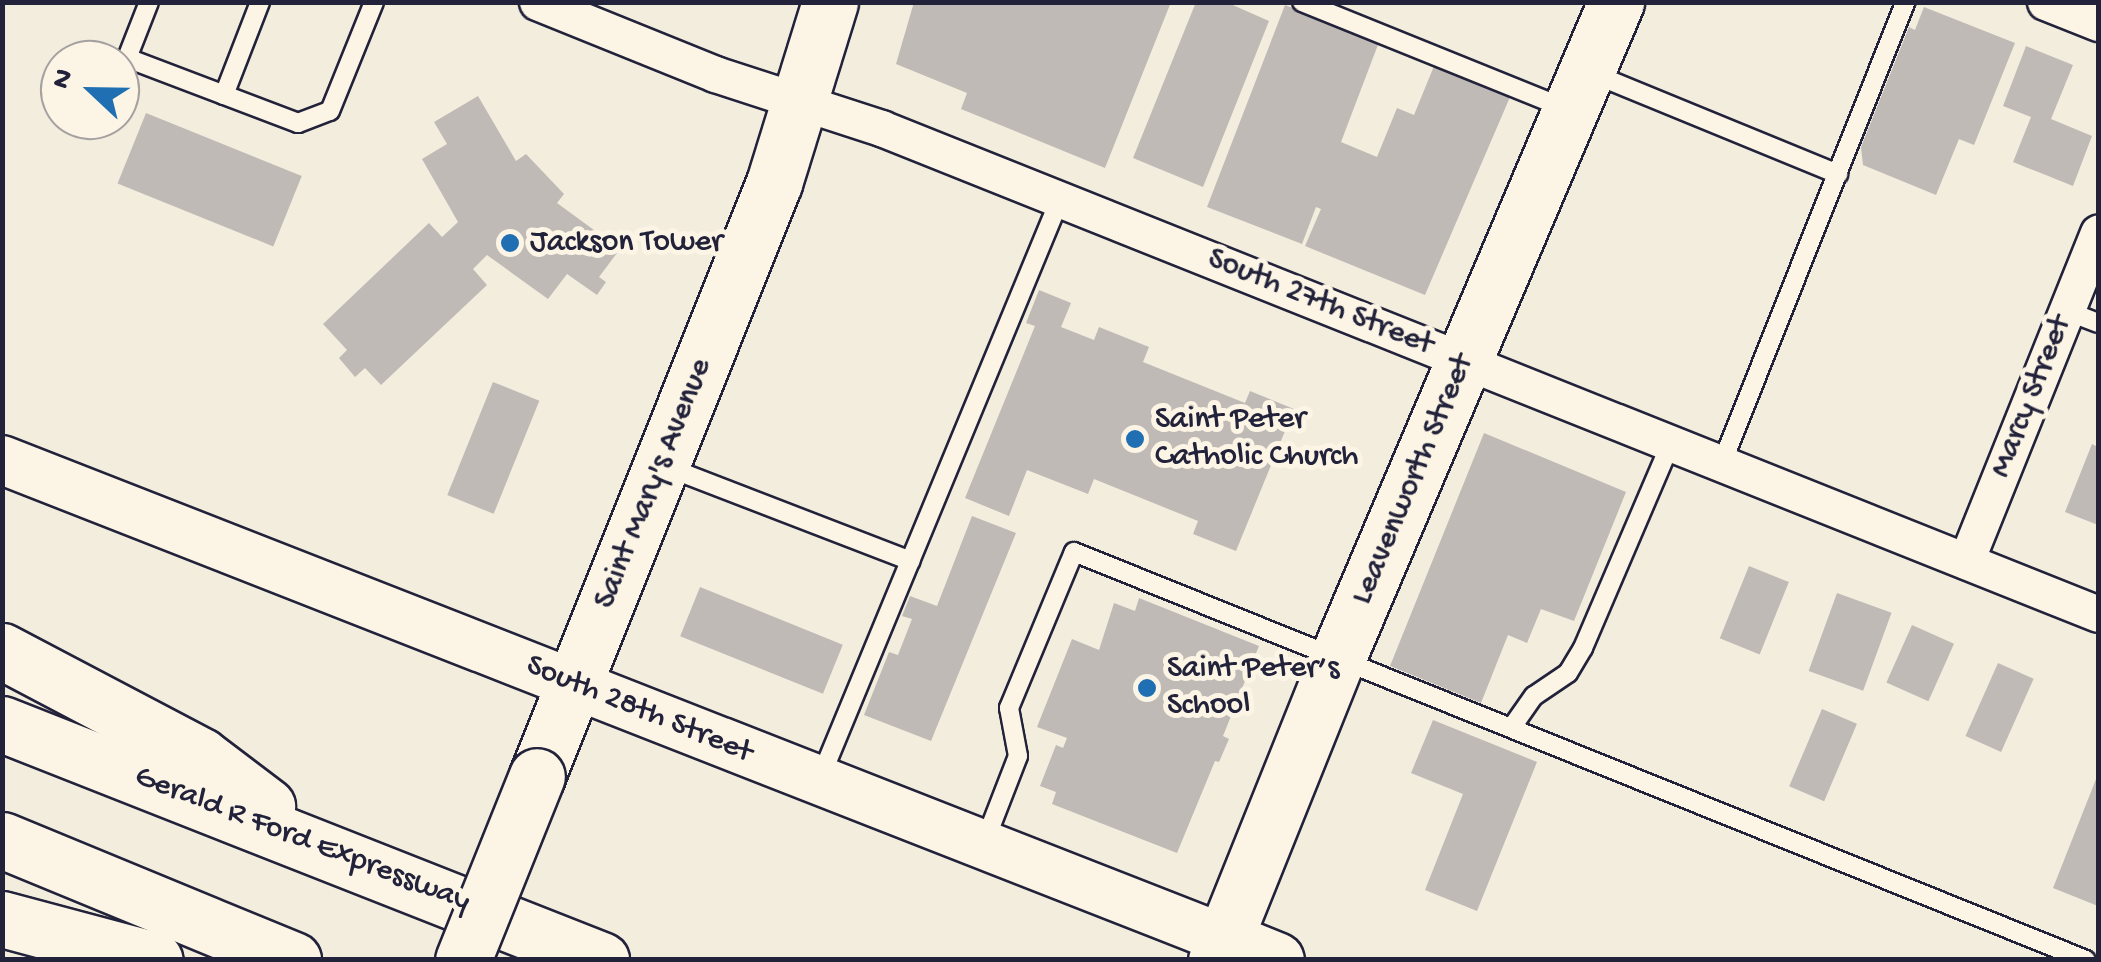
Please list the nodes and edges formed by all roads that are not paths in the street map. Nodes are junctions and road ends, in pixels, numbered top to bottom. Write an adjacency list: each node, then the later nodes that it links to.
1 (149, 2): 12 (lane)
2 (260, 2): 12 (lane)
3 (374, 2): 12 (lane)
4 (536, 2): 13 (street, South 27th Street)
5 (830, 2): 13 (main road, Saint Mary's Avenue)
6 (1302, 2): 11 (lane)
7 (1616, 2): 11 (main road, Leavenworth Street)
8 (1905, 2): 14 (lane)
9 (2045, 2): 10 (street)
10 (2098, 23)
11 (1580, 92): 14 (lane); 18 (main road, Leavenworth Street)
12 (224, 95)
13 (802, 101): 15 (street, South 27th Street); 22 (main road, Saint Mary's Avenue)
14 (1838, 174): 21 (lane)
15 (1060, 199): 18 (street, South 27th Street); 23 (lane)
16 (2098, 233): 17 (street, Marcy Street)
17 (2083, 317): 24 (street, Marcy Street)
18 (1464, 360): 19 (street, South 27th Street); 27 (main road, Leavenworth Street)
19 (1671, 443): 21 (street, South 27th Street); 30 (lane)
20 (2, 460): 28 (main road, South 28th Street)
21 (1722, 463): 24 (street, South 27th Street)
22 (662, 466): 23 (lane); 28 (main road, Saint Mary's Avenue)
23 (910, 561): 31 (lane)
24 (1966, 561): 25 (street, South 27th Street)
25 (2098, 614)
26 (2, 651): 33 (main road)
27 (1338, 658): 30 (lane); 34 (lane); 36 (main road, Leavenworth Street)
28 (573, 684): 31 (main road, South 28th Street); 39 (main road, Saint Mary's Avenue, bridge)
29 (2, 724): 33 (main road, Gerald R Ford Expressway)
30 (1512, 726): 42 (lane)
31 (819, 781): 34 (main road, South 28th Street)
32 (2, 840): 38 (main road)
33 (317, 844): 40 (main road, Gerald R Ford Expressway)
34 (983, 846): 36 (main road, South 28th Street)
35 (2, 920): 37 (main road)
36 (1220, 949): 41 (main road, South 28th Street)
37 (155, 960)
38 (292, 960)
39 (463, 960)
40 (601, 960)
41 (1276, 960)
42 (2086, 960)

